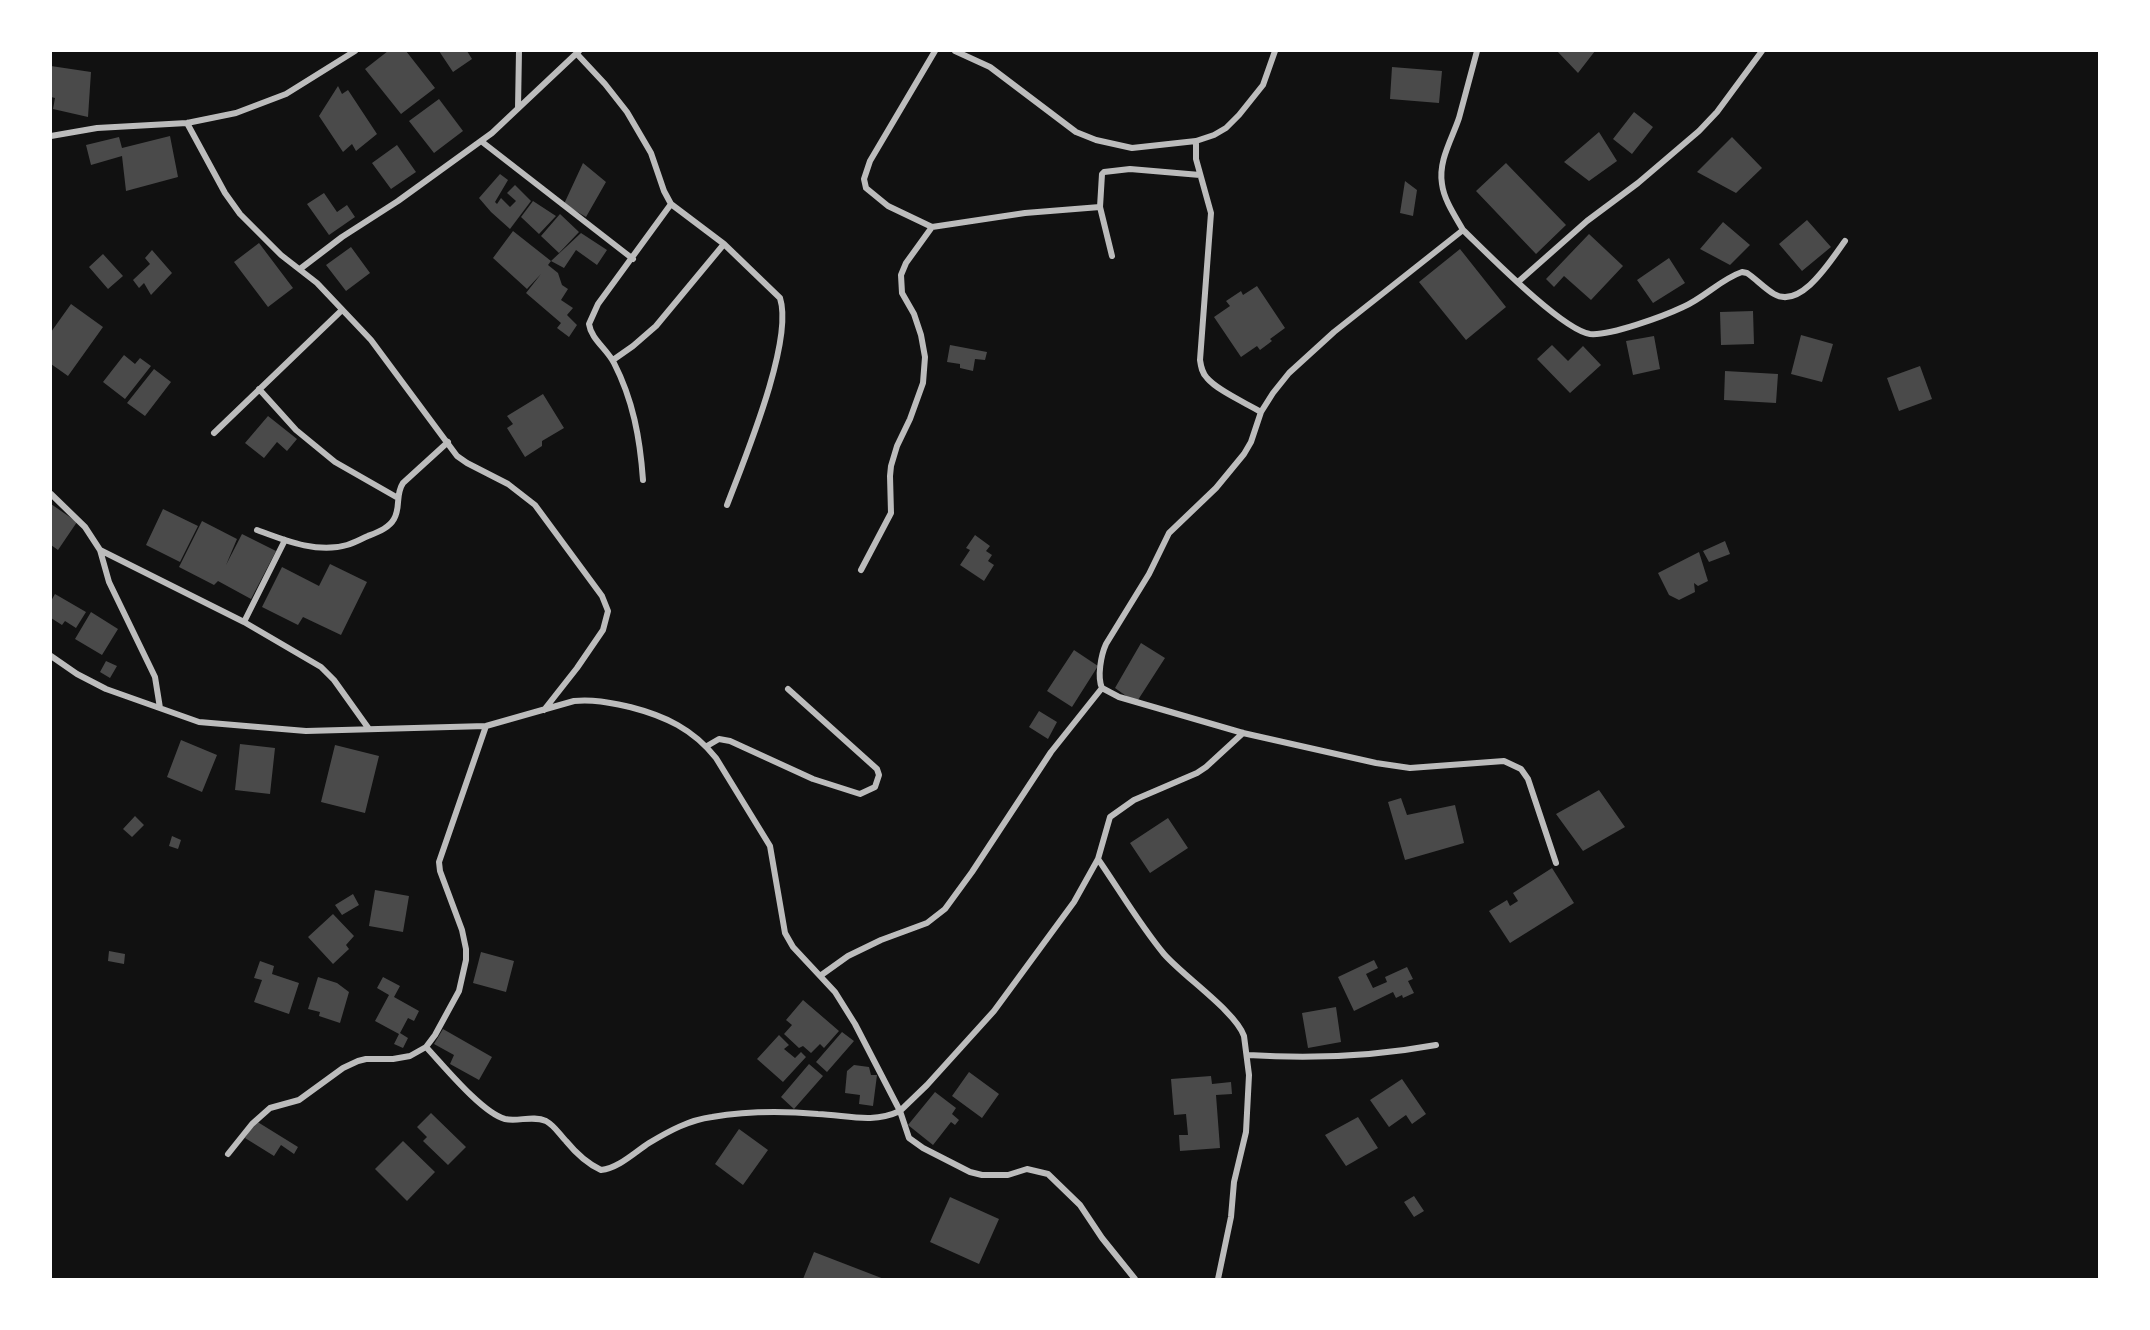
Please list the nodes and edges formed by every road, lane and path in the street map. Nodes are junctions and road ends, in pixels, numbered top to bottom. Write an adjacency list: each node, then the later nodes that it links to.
1 (355, 51): 10 (street)
2 (519, 51): 9 (street)
3 (935, 51): 17 (street)
4 (955, 51): 13 (street)
5 (1275, 51): 13 (street)
6 (1478, 51): 18 (street)
7 (1762, 51): 24 (street)
8 (578, 52): 9 (street); 15 (street)
9 (518, 108): 12 (street)
10 (187, 123): 11 (street); 23 (street)
11 (51, 136)
12 (481, 141): 22 (street); 23 (street)
13 (1196, 141): 14 (street)
14 (1200, 175): 16 (street); 28 (street)
15 (671, 204): 20 (street); 22 (street)
16 (1100, 207): 17 (street); 21 (street)
17 (932, 227): 38 (street)
18 (1463, 230): 24 (street); 28 (street)
19 (1845, 242): 24 (street)
20 (724, 244): 26 (street); 34 (street)
21 (1112, 256)
22 (633, 259): 26 (street)
23 (300, 269): 25 (street)
24 (1518, 282)
25 (342, 310): 27 (street); 30 (street)
26 (613, 360): 31 (street)
27 (259, 390): 29 (street); 33 (street)
28 (1261, 412): 41 (street)
29 (214, 434)
30 (448, 442): 33 (street); 44 (street)
31 (643, 480)
32 (51, 494): 37 (street)
33 (398, 498): 36 (street)
34 (727, 505)
35 (257, 530): 36 (street)
36 (285, 540): 39 (street)
37 (100, 550): 39 (street); 43 (street)
38 (861, 570)
39 (244, 622): 46 (street)
40 (51, 656): 43 (street)
41 (1102, 688): 47 (street); 51 (street)
42 (788, 689): 48 (street)
43 (160, 708): 46 (street)
44 (544, 710): 45 (street); 48 (street)
45 (486, 726): 46 (street); 53 (street)
46 (369, 729)
47 (1244, 733): 49 (street); 50 (street)
48 (707, 746): 51 (street)
49 (1098, 860): 54 (street); 55 (street)
50 (1556, 863)
51 (820, 976): 55 (street)
52 (1436, 1045): 54 (street)
53 (426, 1047): 55 (street); 56 (street)
54 (1248, 1055): 58 (street)
55 (900, 1111): 57 (street)
56 (228, 1154)
57 (1135, 1279)
58 (1218, 1279)

